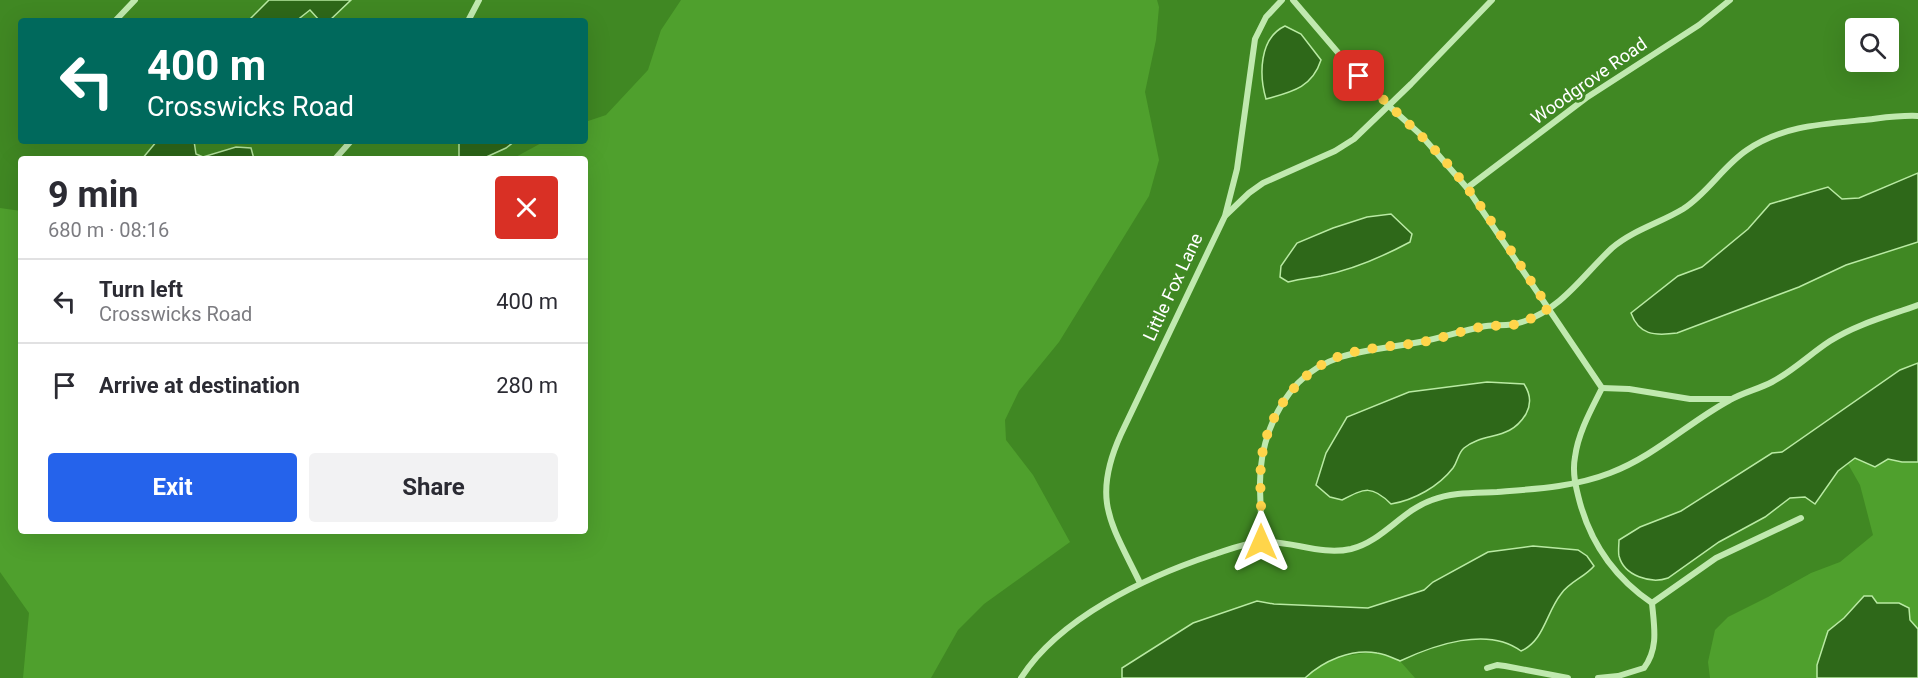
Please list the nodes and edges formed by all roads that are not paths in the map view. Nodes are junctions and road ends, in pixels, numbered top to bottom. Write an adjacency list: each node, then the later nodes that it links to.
1 (135, 0): 7 (street)
2 (479, 0): 8 (street)
3 (1282, 0): 14 (street, Little Fox Lane)
4 (1293, 0): 9 (street)
5 (1492, 0): 9 (street)
6 (1730, 0): 13 (street, Woodgrove Road)
7 (118, 18)
8 (470, 18)
9 (1389, 106): 13 (street); 14 (street)
10 (1918, 116): 16 (street)
11 (348, 144): 12 (street)
12 (338, 156)
13 (1467, 188): 16 (street)
14 (1225, 216): 22 (street, Little Fox Lane)
15 (1918, 305): 18 (street)
16 (1549, 308): 17 (street); 21 (street)
17 (1602, 388): 18 (street); 19 (street)
18 (1731, 399): 19 (street)
19 (1575, 484): 21 (street); 23 (street)
20 (1801, 518): 23 (street)
21 (1261, 542): 22 (street)
22 (1140, 583): 25 (street)
23 (1652, 603): 27 (street)
24 (1487, 668): 26 (street)
25 (1021, 678)
26 (1568, 678)
27 (1598, 678)

